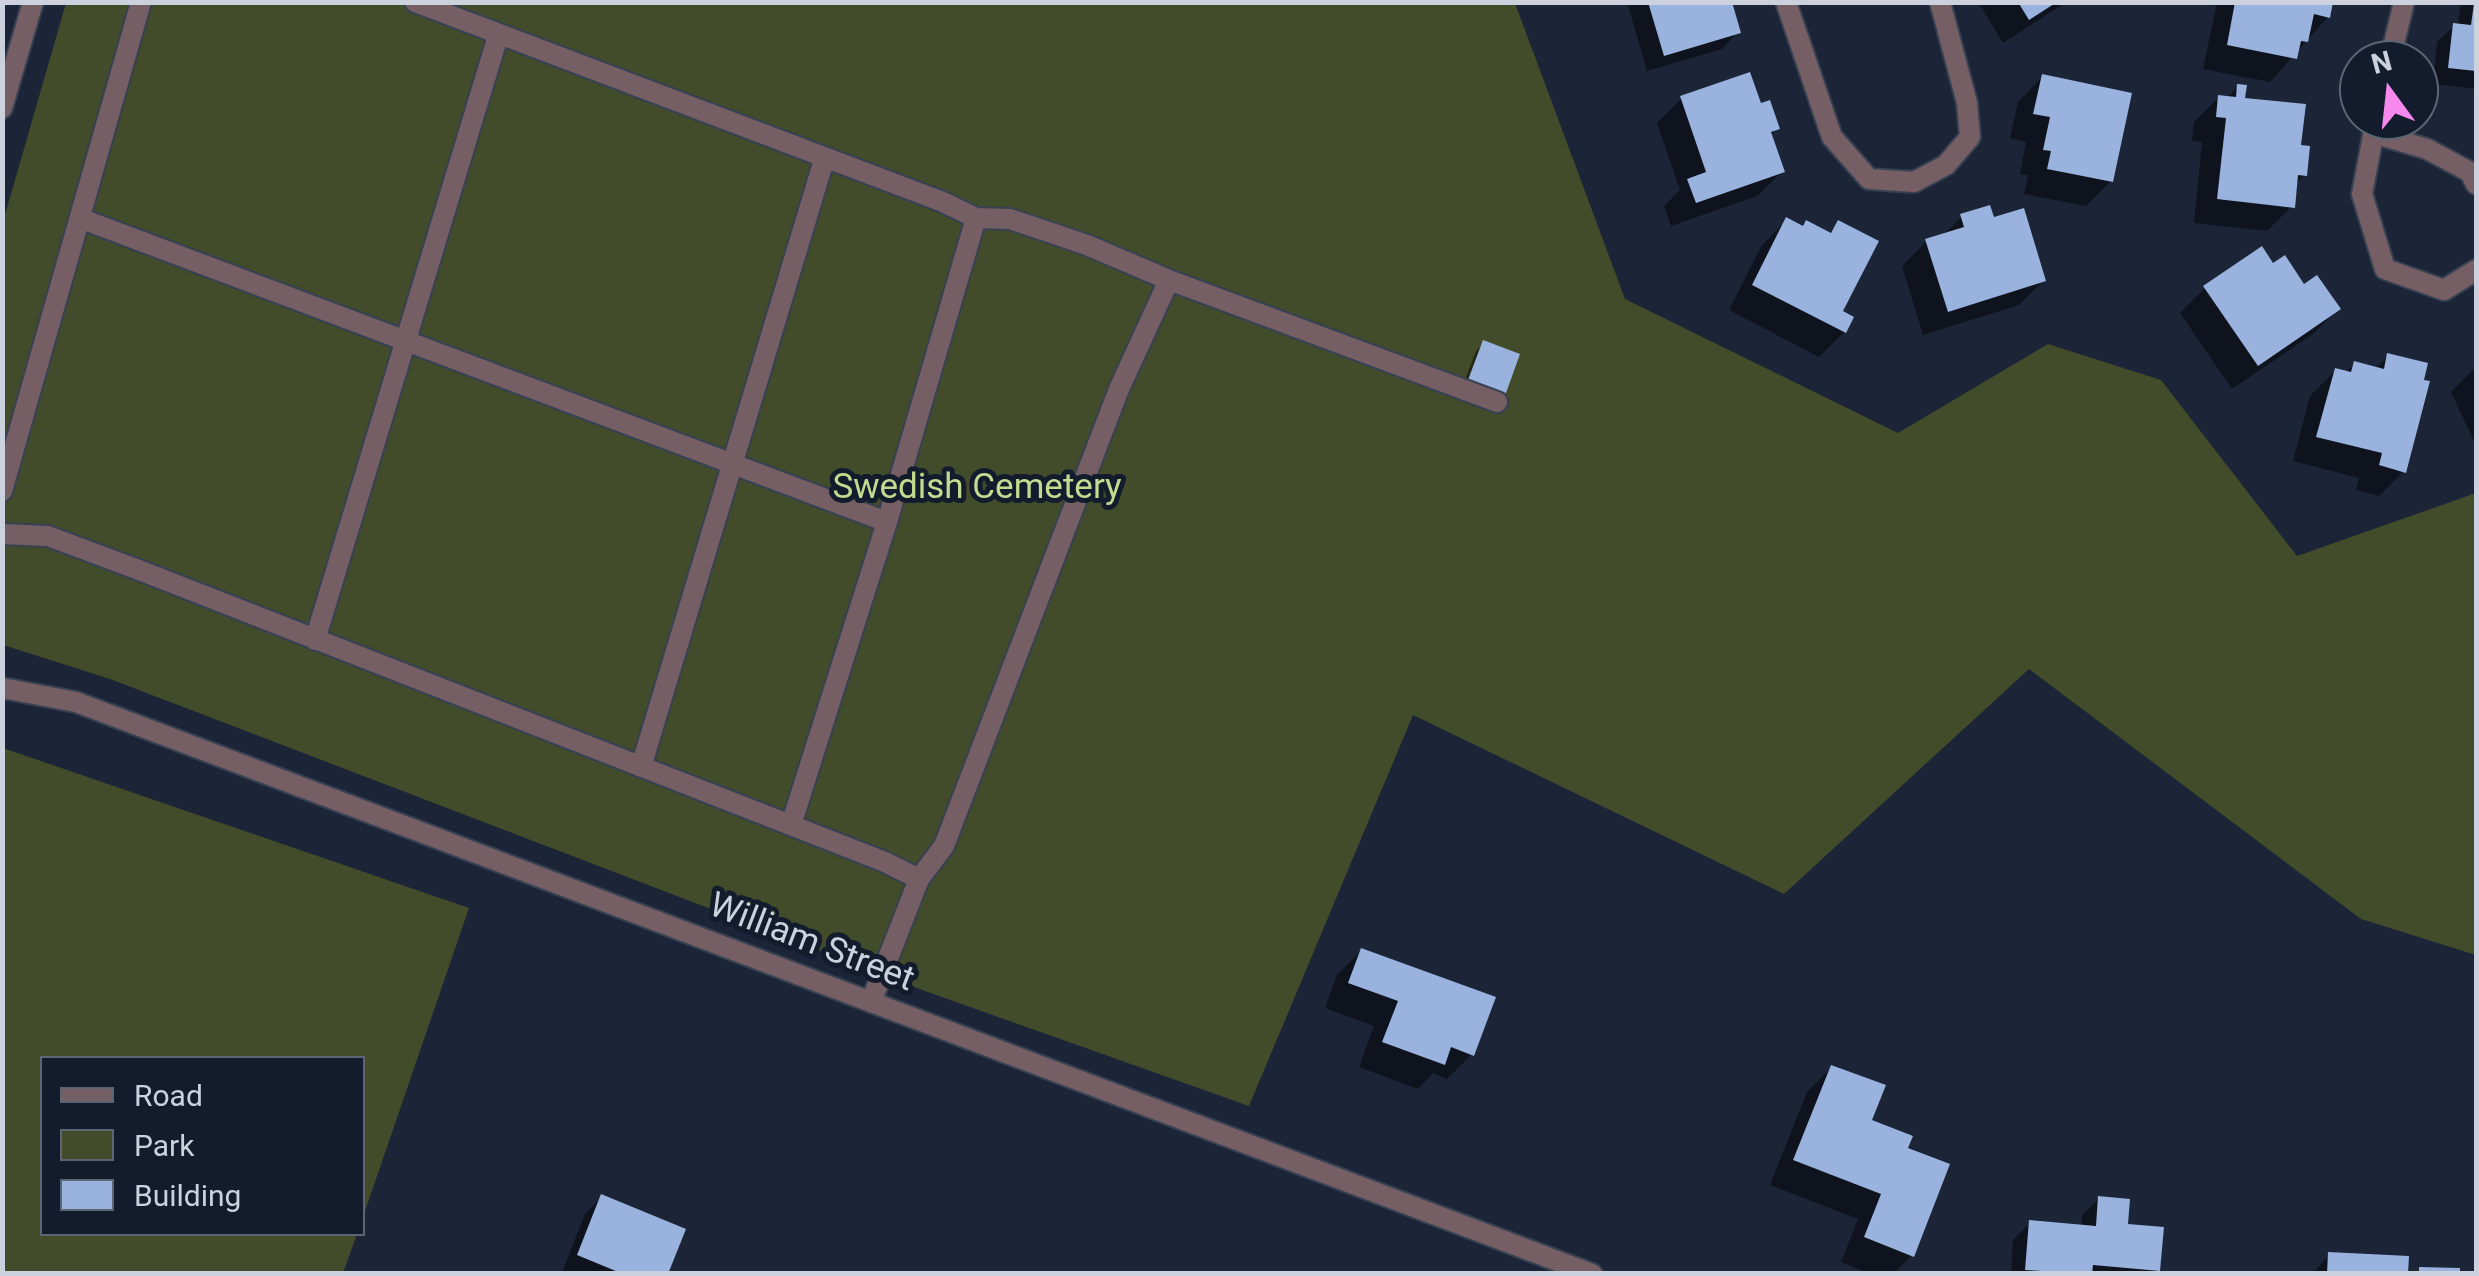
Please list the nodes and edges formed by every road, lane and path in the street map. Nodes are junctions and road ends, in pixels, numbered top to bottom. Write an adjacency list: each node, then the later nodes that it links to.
1 (32, 2): 9 (street)
2 (141, 2): 14 (street)
3 (414, 2): 7 (street)
4 (1786, 2): 5 (street)
5 (1940, 2)
6 (2404, 2): 8 (street)
7 (498, 36): 12 (street); 18 (street)
8 (2395, 40)
9 (2, 108)
10 (2372, 140): 16 (street)
11 (2407, 140): 13 (street)
12 (824, 160): 15 (street); 20 (street)
13 (2476, 184)
14 (82, 218): 18 (street); 21 (street)
15 (976, 218): 17 (street); 22 (street)
16 (2476, 270)
17 (1170, 280): 19 (street); 28 (street)
18 (407, 342): 20 (street); 24 (street)
19 (1497, 402)
20 (731, 464): 22 (street); 26 (street)
21 (2, 492)
22 (887, 522): 27 (street)
23 (2, 534): 24 (street)
24 (316, 640): 26 (street)
25 (2, 688): 29 (street, William Street)
26 (640, 767): 27 (street)
27 (791, 826): 28 (street)
28 (919, 879): 29 (street)
29 (871, 1002): 30 (street, William Street)
30 (1592, 1274)

